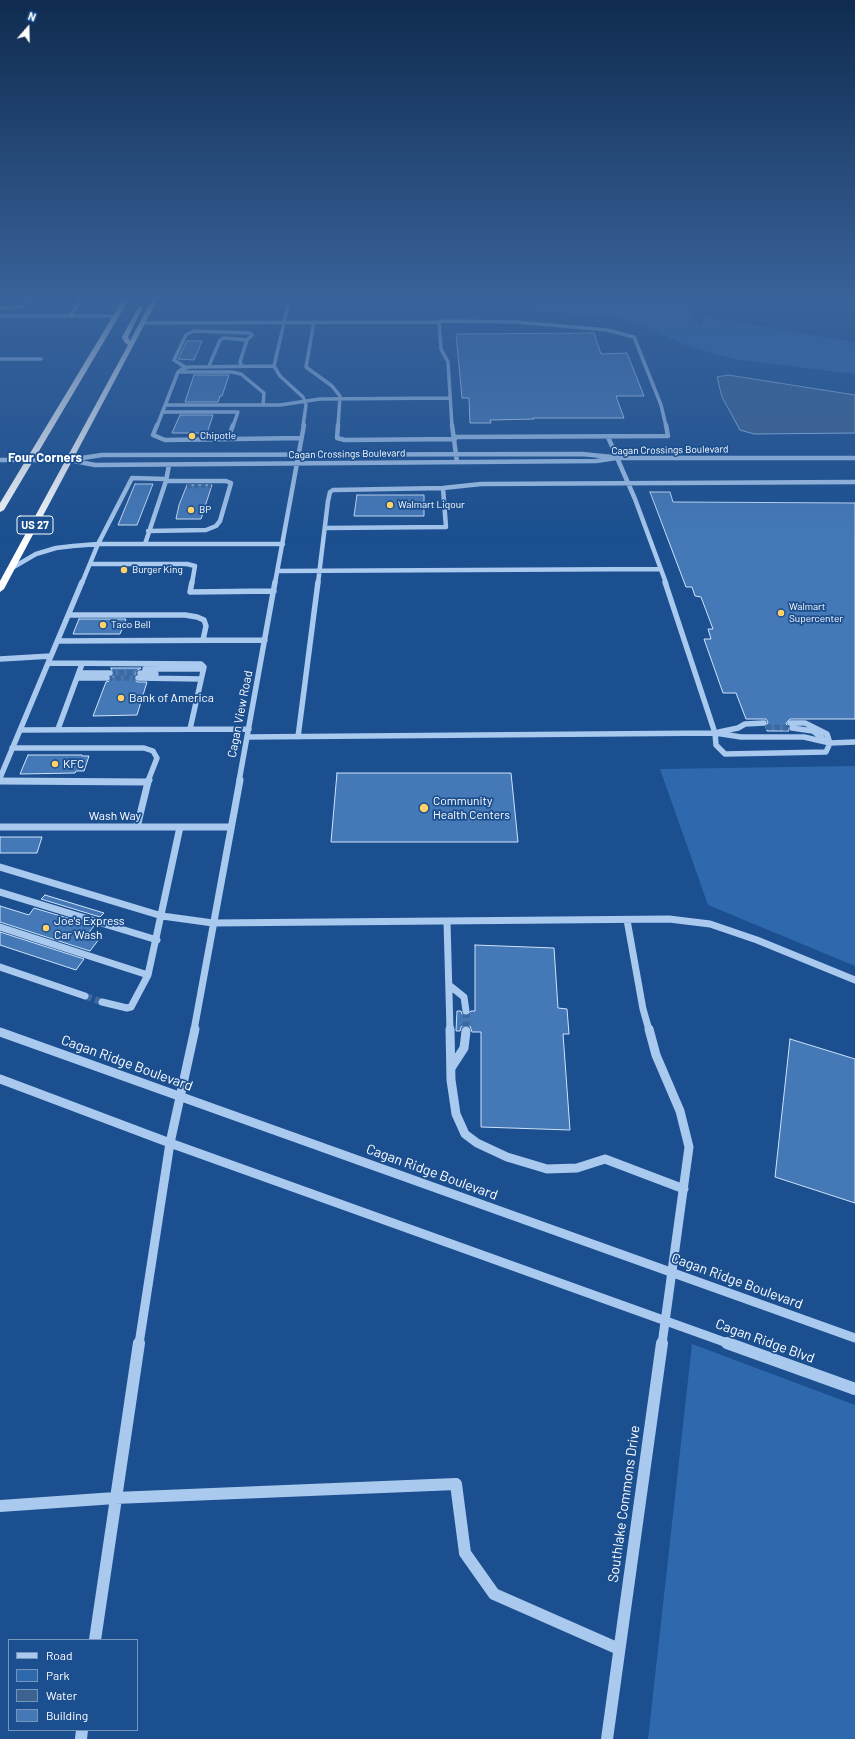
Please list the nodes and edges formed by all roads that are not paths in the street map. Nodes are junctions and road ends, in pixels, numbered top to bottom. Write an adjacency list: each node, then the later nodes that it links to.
1 (76, 382): 24 (highway, US 27)
2 (111, 382): 25 (highway, US 27)
3 (174, 382): 12 (street)
4 (252, 382): 13 (street)
5 (287, 382): 11 (street)
6 (327, 382): 10 (street)
7 (449, 382): 9 (street)
8 (651, 382): 15 (street)
9 (450, 398): 10 (street); 17 (street)
10 (340, 399): 11 (street); 17 (street)
11 (305, 401): 13 (street); 16 (street, Cagan View Road)
12 (165, 405): 13 (street); 14 (street)
13 (263, 405)
14 (162, 412): 18 (street); 18 (street)
15 (608, 437): 17 (street); 21 (street)
16 (301, 438): 18 (street); 19 (street, Cagan View Road)
17 (454, 438): 20 (street)
18 (228, 439)
19 (298, 455): 20 (street, Cagan Crossings Boulevard); 25 (street, Cagan Crossings Boulevard); 27 (street, Cagan View Road)
20 (456, 455): 21 (street, Cagan Crossings Boulevard); 26 (street)
21 (616, 458): 22 (street, Cagan Crossings Boulevard); 26 (street, Cagan Crossings Boulevard); 31 (street)
22 (855, 458)
23 (0, 460): 24 (street)
24 (30, 460): 25 (street); 36 (highway, US 27)
25 (69, 460): 28 (street, Cagan Crossings Boulevard); 43 (highway, US 27)
26 (457, 462): 27 (street, Cagan Crossings Boulevard)
27 (297, 463): 28 (street, Cagan Crossings Boulevard); 41 (street, Cagan View Road)
28 (169, 464): 29 (street)
29 (165, 482): 32 (street); 34 (street); 38 (street); 39 (street)
30 (855, 482): 31 (street)
31 (629, 483): 35 (street); 44 (street)
32 (187, 486)
33 (211, 486): 34 (street)
34 (230, 488): 38 (street)
35 (443, 488): 37 (street); 37 (street)
36 (0, 510)
37 (325, 528): 46 (street)
38 (148, 531): 40 (street)
39 (98, 544): 40 (street); 42 (street); 43 (street)
40 (144, 544): 41 (street)
41 (283, 544): 45 (street, Cagan View Road)
42 (90, 564): 48 (street); 49 (street)
43 (12, 568): 47 (highway, US 27)
44 (660, 569): 46 (street); 64 (street)
45 (278, 571): 46 (street); 48 (street, Cagan View Road)
46 (319, 571): 66 (street)
47 (0, 589)
48 (274, 591): 52 (street, Cagan View Road)
49 (69, 615): 50 (street); 51 (street)
50 (58, 640): 51 (street); 53 (street)
51 (203, 640): 52 (street)
52 (265, 640): 62 (street, Cagan View Road)
53 (51, 656): 54 (street); 55 (street)
54 (0, 659)
55 (49, 663): 56 (street); 63 (street)
56 (80, 671): 56 (street); 57 (street); 60 (street)
57 (202, 672): 57 (street); 61 (street)
58 (765, 725): 64 (street)
59 (791, 725): 68 (street)
60 (58, 729): 61 (street); 63 (street)
61 (190, 729): 62 (street)
62 (249, 729): 65 (street, Cagan View Road)
63 (20, 730): 69 (street)
64 (715, 733): 66 (street); 68 (street); 68 (street)
65 (248, 737): 66 (street); 76 (street, Cagan View Road)
66 (298, 737)
67 (855, 742): 68 (street)
68 (830, 743)
69 (12, 748): 70 (street); 72 (street)
70 (0, 778)
71 (0, 781): 72 (street)
72 (148, 782): 74 (street)
73 (0, 827): 74 (street, Wash Way)
74 (137, 827): 75 (street, Wash Way)
75 (180, 827): 76 (street, Wash Way); 79 (street)
76 (230, 827): 82 (street, Cagan View Road)
77 (0, 867): 79 (street)
78 (0, 892): 84 (street)
79 (162, 916): 82 (street); 84 (street)
80 (627, 920): 81 (street); 87 (street); 98 (street, Southlake Commons Drive)
81 (447, 922): 82 (street); 88 (street)
82 (213, 923): 96 (street, Cagan View Road)
83 (0, 927): 86 (street)
84 (157, 940): 86 (street)
85 (0, 967): 89 (street)
86 (148, 976): 90 (street)
87 (855, 980)
88 (449, 985): 91 (street); 94 (street)
89 (85, 996)
90 (102, 1002)
91 (466, 1011)
92 (0, 1032): 96 (street, Cagan Ridge Boulevard)
93 (466, 1032): 94 (street)
94 (451, 1068): 98 (street)
95 (0, 1079): 97 (street)
96 (181, 1097): 97 (street, Cagan View Road); 99 (street, Cagan Ridge Boulevard)
97 (170, 1143): 100 (street); 103 (street, Cagan View Road)
98 (684, 1189): 99 (street, Southlake Commons Drive)
99 (671, 1273): 100 (street, Southlake Commons Drive); 101 (street, Cagan Ridge Boulevard)
100 (665, 1320): 102 (street, Cagan Ridge Blvd); 106 (street, Southlake Commons Drive)
101 (855, 1338)
102 (855, 1389)
103 (115, 1498): 104 (street); 105 (street, Cagan View Road); 106 (street)
104 (0, 1506)
105 (95, 1639)
106 (619, 1649): 107 (street, Southlake Commons Drive)
107 (607, 1739)

